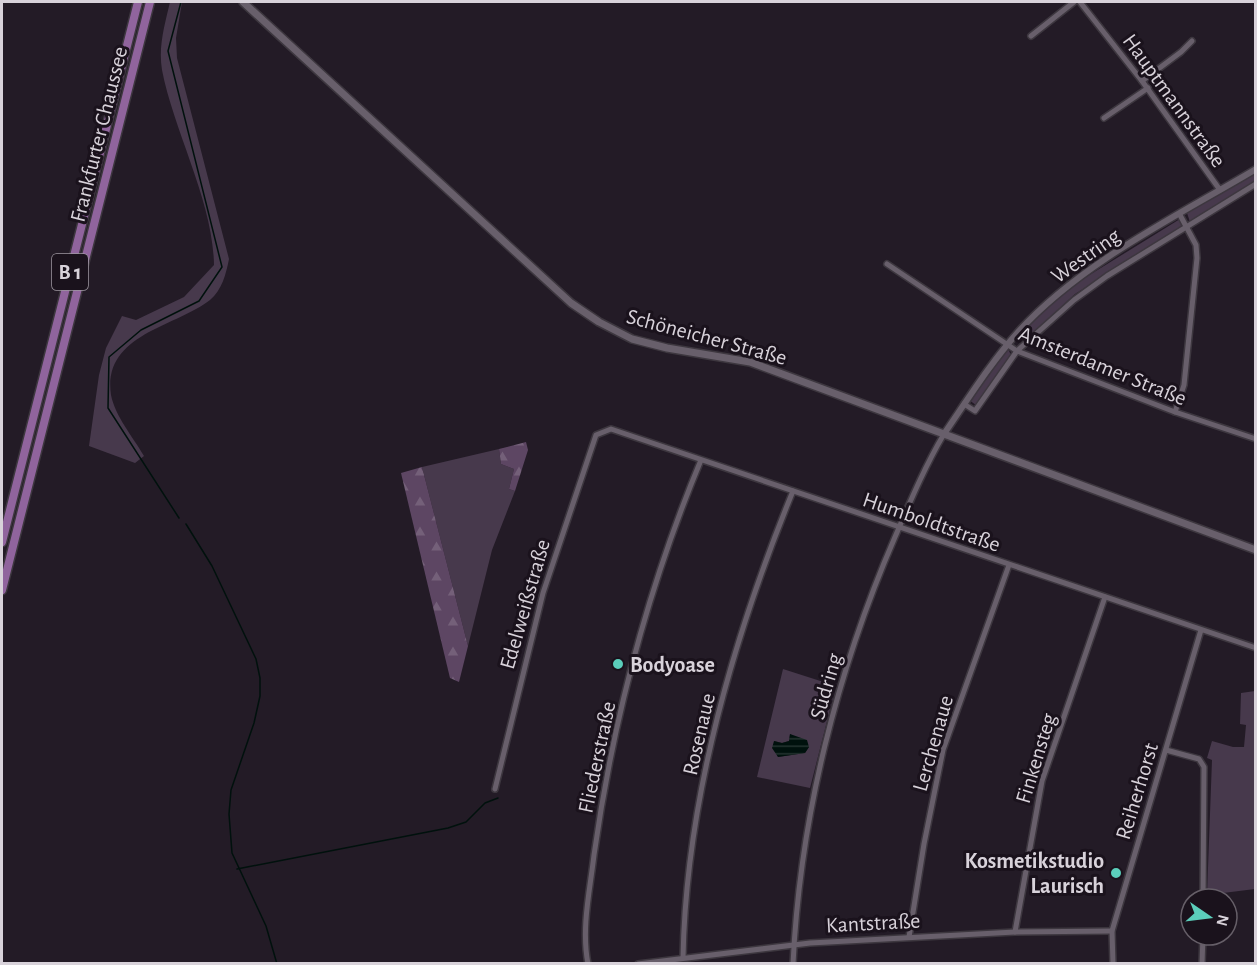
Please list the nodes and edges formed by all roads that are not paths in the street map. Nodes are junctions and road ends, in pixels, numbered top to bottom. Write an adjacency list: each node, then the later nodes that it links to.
1 (138, 2): 27 (main road, Frankfurter Chaussee / B 1)
2 (150, 2): 30 (main road, Frankfurter Chaussee / B 1)
3 (243, 2): 22 (main road, Schöneicher Straße)
4 (1074, 2): 6 (street)
5 (1080, 2): 8 (street, Hauptmannstraße)
6 (1031, 36)
7 (1192, 41): 8 (street)
8 (1142, 81): 9 (street, Hauptmannstraße)
9 (1148, 88): 10 (street); 13 (street, Hauptmannstraße)
10 (1104, 118)
11 (1256, 169): 13 (street, Westring)
12 (1256, 184): 15 (street, Westring)
13 (1220, 190): 14 (street, Westring)
14 (1180, 214): 15 (street); 17 (street, Westring)
15 (1188, 226): 18 (street, Westring); 20 (street)
16 (887, 264): 17 (street, Amsterdamer Straße)
17 (1008, 345): 18 (street, Amsterdamer Straße); 19 (street, Westring)
18 (1017, 351): 19 (street, Westring); 20 (street, Amsterdamer Straße)
19 (964, 404): 22 (street, Westring)
20 (1174, 412): 23 (street, Amsterdamer Straße)
21 (598, 432): 24 (street, Humboldtstraße); 35 (street, Edelweißstraße)
22 (944, 434): 26 (street, Südring); 28 (main road, Schöneicher Straße)
23 (1256, 439)
24 (701, 460): 25 (street, Humboldtstraße); 43 (street, Fliederstraße)
25 (793, 491): 26 (street, Humboldtstraße); 42 (street, Rosenaue)
26 (899, 527): 29 (street, Humboldtstraße); 40 (street, Südring)
27 (2, 542)
28 (1256, 550)
29 (1009, 565): 31 (street, Humboldtstraße); 39 (street, Lerchenaue)
30 (2, 590)
31 (1105, 597): 32 (street, Humboldtstraße); 38 (street, Finkensteg)
32 (1201, 630): 33 (street, Humboldtstraße); 34 (street, Reiherhorst)
33 (1256, 648)
34 (1166, 750): 36 (street); 37 (street, Reiherhorst)
35 (495, 789)
36 (1203, 887)
37 (1112, 931): 38 (street, Kantstraße); 46 (street, Reiherhorst)
38 (1015, 932): 39 (street, Kantstraße)
39 (909, 937): 40 (street, Kantstraße)
40 (794, 945): 42 (street, Kantstraße); 45 (street, Südring)
41 (1203, 947): 47 (street)
42 (683, 958): 44 (street, Kantstraße)
43 (588, 963)
44 (638, 963)
45 (793, 963)
46 (1113, 963)
47 (1202, 963)

